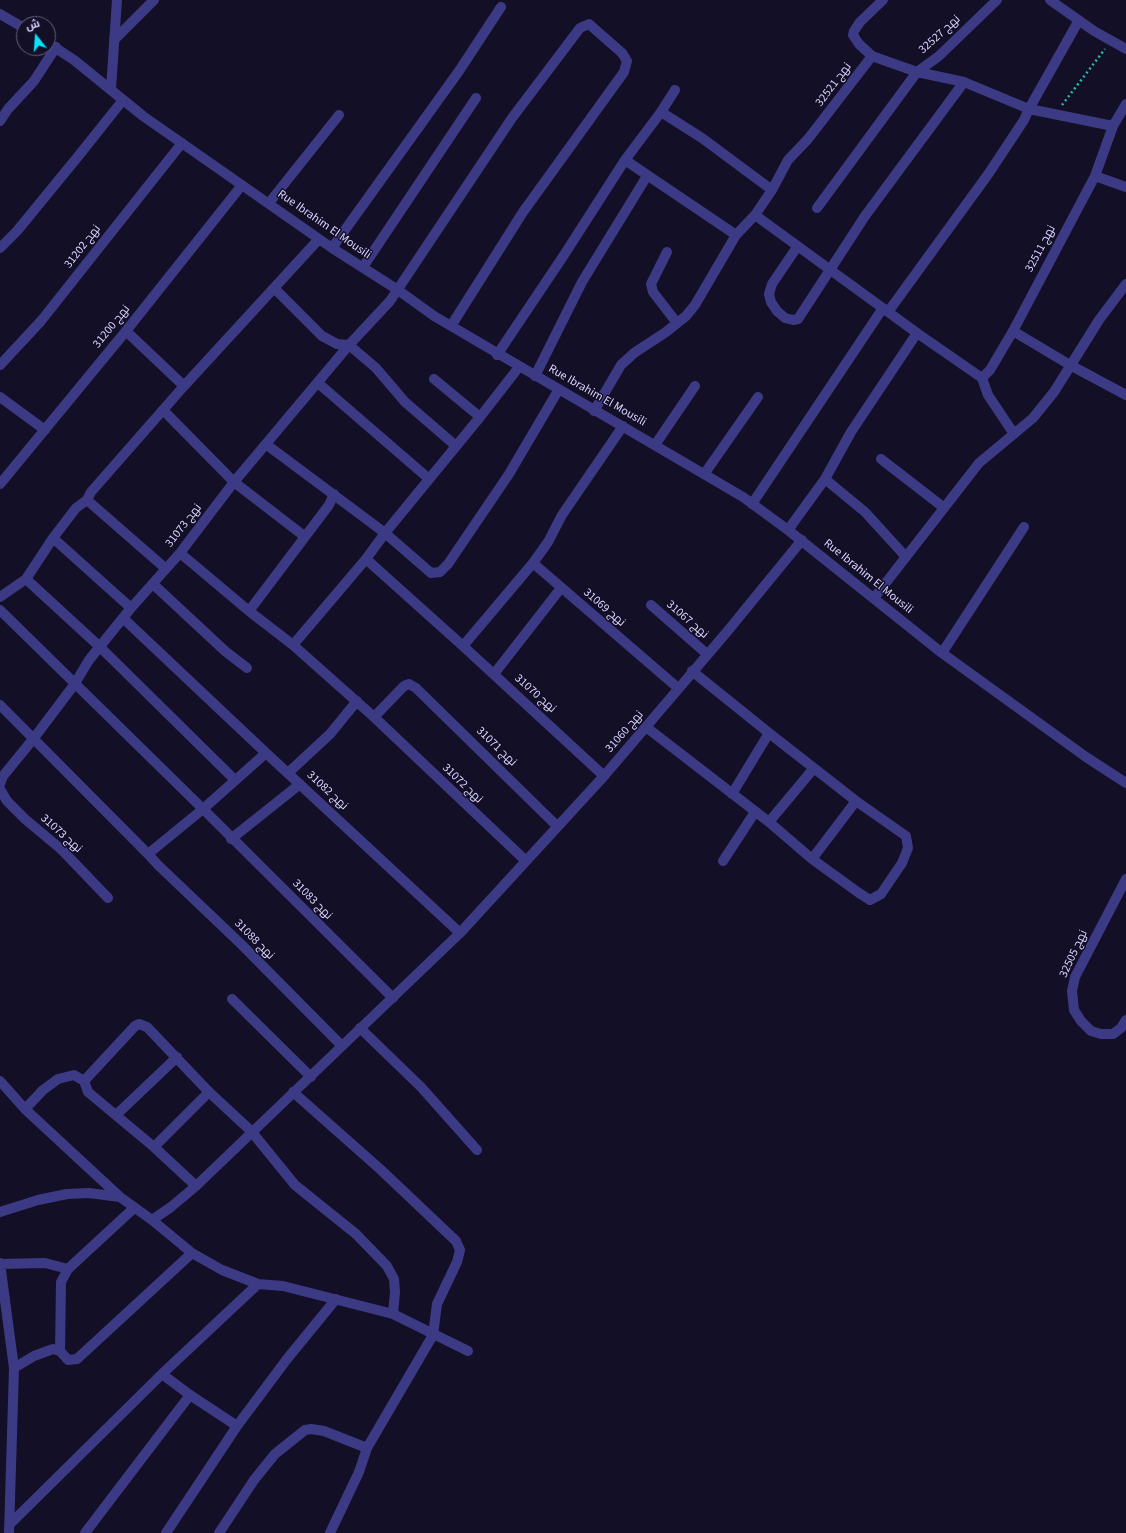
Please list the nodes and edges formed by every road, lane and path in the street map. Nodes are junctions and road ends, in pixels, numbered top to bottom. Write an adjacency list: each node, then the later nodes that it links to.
1 (117, 0): 10 (street)
2 (154, 0): 10 (street)
3 (884, 0): 15 (street)
4 (997, 0): 16 (street, نهج 32527)
5 (1050, 0): 8 (street)
6 (501, 7): 43 (street)
7 (0, 14): 9 (street)
8 (1079, 20): 11 (street); 23 (street)
9 (16, 23)
10 (114, 40): 18 (street)
11 (1112, 41): 13 (street); 25 (path)
12 (56, 48): 18 (street, Rue Ibrahim El Mousili)
13 (1126, 49)
14 (49, 56): 27 (street)
15 (872, 56): 16 (street); 35 (street, نهج 32521)
16 (917, 72): 17 (street); 37 (street, نهج 32527)
17 (964, 82): 23 (street); 46 (street)
18 (111, 89): 21 (street, Rue Ibrahim El Mousili)
19 (675, 90): 24 (street)
20 (476, 98): 45 (street)
21 (123, 100): 29 (street, Rue Ibrahim El Mousili); 42 (street)
22 (1126, 104): 28 (street, نهج 32511)
23 (1029, 109): 25 (street); 50 (street)
24 (661, 112): 30 (street); 35 (street)
25 (1055, 114): 28 (street)
26 (339, 115): 36 (street)
27 (0, 121)
28 (1113, 126): 32 (street, نهج 32511)
29 (182, 143): 33 (street, Rue Ibrahim El Mousili); 58 (street, نهج 31202)
30 (625, 160): 31 (street); 57 (street)
31 (647, 176): 39 (street); 61 (street)
32 (1095, 176): 34 (street); 54 (street, نهج 32511)
33 (242, 184): 36 (street, Rue Ibrahim El Mousili); 53 (street, نهج 31200)
34 (1126, 187)
35 (772, 190): 38 (street, نهج 32521)
36 (270, 203): 40 (street, Rue Ibrahim El Mousili)
37 (817, 208)
38 (755, 215): 39 (street, نهج 32521); 41 (street)
39 (736, 235): 51 (street, نهج 32521)
40 (319, 239): 43 (street, Rue Ibrahim El Mousili); 48 (street)
41 (797, 247): 46 (street); 46 (street)
42 (0, 248)
43 (332, 248): 45 (street, Rue Ibrahim El Mousili)
44 (667, 252): 51 (street)
45 (363, 267): 49 (street, Rue Ibrahim El Mousili)
46 (829, 269): 50 (street)
47 (1126, 284): 59 (street)
48 (274, 288): 56 (street); 65 (street)
49 (398, 290): 52 (street, Rue Ibrahim El Mousili); 52 (street, نهج 31073); 56 (street, نهج 31073)
50 (885, 310): 55 (street); 88 (street)
51 (677, 323): 72 (street, نهج 32521)
52 (451, 326): 57 (street, Rue Ibrahim El Mousili)
53 (126, 331): 65 (street); 75 (street, نهج 31200)
54 (1013, 331): 59 (street); 62 (street, نهج 32511)
55 (917, 334): 62 (street); 83 (street)
56 (349, 345): 64 (street, نهج 31073); 79 (street)
57 (497, 355): 60 (street, Rue Ibrahim El Mousili)
58 (0, 365)
59 (1070, 365): 68 (street); 76 (street)
60 (519, 367): 61 (street, Rue Ibrahim El Mousili); 73 (street)
61 (535, 376): 67 (street, Rue Ibrahim El Mousili)
62 (982, 378): 76 (street)
63 (434, 379): 73 (street)
64 (318, 384): 77 (street, نهج 31073); 82 (street)
65 (184, 386): 71 (street)
66 (695, 386): 78 (street)
67 (559, 389): 72 (street, Rue Ibrahim El Mousili); 92 (street)
68 (1126, 395)
69 (0, 397): 75 (street)
70 (758, 397): 81 (street)
71 (163, 410): 84 (street); 87 (street)
72 (594, 410): 74 (street, Rue Ibrahim El Mousili)
73 (480, 417): 79 (street)
74 (623, 426): 78 (street, Rue Ibrahim El Mousili); 99 (street)
75 (45, 430): 85 (street, نهج 31200)
76 (1014, 434): 89 (street)
77 (266, 445): 84 (street, نهج 31073); 86 (street)
78 (655, 445): 81 (street, Rue Ibrahim El Mousili)
79 (456, 446): 82 (street)
80 (881, 459): 89 (street)
81 (705, 473): 88 (street, Rue Ibrahim El Mousili)
82 (428, 478): 92 (street)
83 (825, 479): 91 (street); 97 (street)
84 (234, 482): 93 (street); 96 (street, نهج 31073)
85 (0, 484)
86 (334, 494): 92 (street); 93 (street)
87 (87, 500): 94 (street); 100 (street)
88 (752, 504): 91 (street, Rue Ibrahim El Mousili)
89 (943, 507): 97 (street)
90 (1024, 527): 114 (street)
91 (788, 530): 95 (street, Rue Ibrahim El Mousili)
92 (385, 533): 98 (street)
93 (304, 536): 109 (street)
94 (54, 538): 101 (street); 107 (street)
95 (802, 540): 105 (street, Rue Ibrahim El Mousili); 115 (street, نهج 31060)
96 (180, 553): 100 (street, نهج 31073); 109 (street, نهج 31072)
97 (906, 557): 105 (street)
98 (366, 559): 111 (street); 113 (street, نهج 31070)
99 (533, 563): 103 (street, نهج 31069); 113 (street)
100 (166, 568): 102 (street, نهج 31073)
101 (26, 579): 104 (street); 112 (street)
102 (152, 584): 107 (street, نهج 31073); 116 (street)
103 (562, 588): 118 (street); 120 (street, نهج 31069)
104 (0, 598)
105 (874, 598): 114 (street, Rue Ibrahim El Mousili)
106 (651, 605): 115 (street, نهج 31067)
107 (131, 608): 110 (street, نهج 31073)
108 (0, 610): 119 (street)
109 (249, 611): 111 (street, نهج 31072)
110 (124, 619): 112 (street, نهج 31073); 127 (street, نهج 31082)
111 (293, 645): 121 (street, نهج 31072)
112 (100, 646): 119 (street, نهج 31073); 131 (street)
113 (463, 646): 118 (street, نهج 31070)
114 (942, 652): 132 (street, Rue Ibrahim El Mousili)
115 (707, 654): 117 (street, نهج 31060)
116 (248, 668)
117 (692, 671): 120 (street, نهج 31060); 125 (street)
118 (494, 674): 130 (street, نهج 31070)
119 (74, 685): 126 (street, نهج 31073); 138 (street)
120 (678, 688): 124 (street, نهج 31060)
121 (357, 701): 123 (street, نهج 31072); 129 (street)
122 (0, 705): 126 (street, نهج 31088)
123 (374, 717): 141 (street, نهج 31071); 145 (street, نهج 31072)
124 (646, 727): 130 (street, نهج 31060); 136 (street)
125 (769, 733): 128 (street); 136 (street)
126 (34, 738): 133 (street, نهج 31073); 143 (street, نهج 31088)
127 (266, 753): 129 (street, نهج 31082); 131 (street)
128 (814, 768): 137 (street); 140 (street)
129 (288, 773): 134 (street, نهج 31082)
130 (604, 776): 141 (street, نهج 31060)
131 (236, 780): 138 (street)
132 (1126, 783)
133 (0, 784)
134 (300, 784): 142 (street); 149 (street, نهج 31082)
135 (0, 789): 148 (street, نهج 31073)
136 (732, 794): 139 (street)
137 (856, 801): 144 (street); 144 (street)
138 (203, 809): 142 (street, نهج 31083); 143 (street)
139 (756, 812): 140 (street); 146 (street)
140 (769, 822): 144 (street)
141 (558, 826): 145 (street, نهج 31060)
142 (232, 839): 150 (street, نهج 31083)
143 (148, 854): 154 (street, نهج 31088)
144 (812, 859)
145 (526, 861): 149 (street, نهج 31060)
146 (723, 861)
147 (1126, 879): 152 (street, نهج 32505)
148 (108, 898)
149 (460, 933): 150 (street, نهج 31060)
150 (393, 998): 153 (street)
151 (232, 999): 156 (street)
152 (1124, 1024)
153 (360, 1028): 154 (street); 165 (street)
154 (341, 1045): 156 (street)
155 (177, 1057): 158 (street); 159 (street); 162 (street)
156 (311, 1077): 160 (street)
157 (0, 1081): 161 (street)
158 (84, 1081): 161 (street); 162 (street)
159 (209, 1092): 163 (street); 164 (street)
160 (293, 1092): 163 (street); 177 (street)
161 (25, 1108): 167 (street)
162 (117, 1114): 164 (street)
163 (251, 1131): 166 (street); 176 (street)
164 (154, 1147): 166 (street)
165 (477, 1150)
166 (196, 1186): 170 (street)
167 (120, 1197): 168 (street); 169 (street)
168 (134, 1208): 170 (street); 173 (street)
169 (0, 1212)
170 (152, 1220): 171 (street)
171 (192, 1252): 174 (street); 178 (street)
172 (0, 1263): 173 (street); 180 (street)
173 (68, 1268): 178 (street)
174 (258, 1284): 175 (street); 181 (street)
175 (336, 1299): 176 (street); 183 (street)
176 (393, 1314): 177 (street)
177 (433, 1335): 179 (street); 184 (street)
178 (60, 1351): 180 (street)
179 (468, 1351)
180 (14, 1368): 185 (street)
181 (162, 1374): 182 (street); 185 (street)
182 (190, 1395): 183 (street); 186 (street)
183 (237, 1426): 187 (street)
184 (367, 1448): 188 (street); 189 (street)
185 (10, 1529)
186 (84, 1533)
187 (166, 1533)
188 (219, 1533)
189 (330, 1533)

